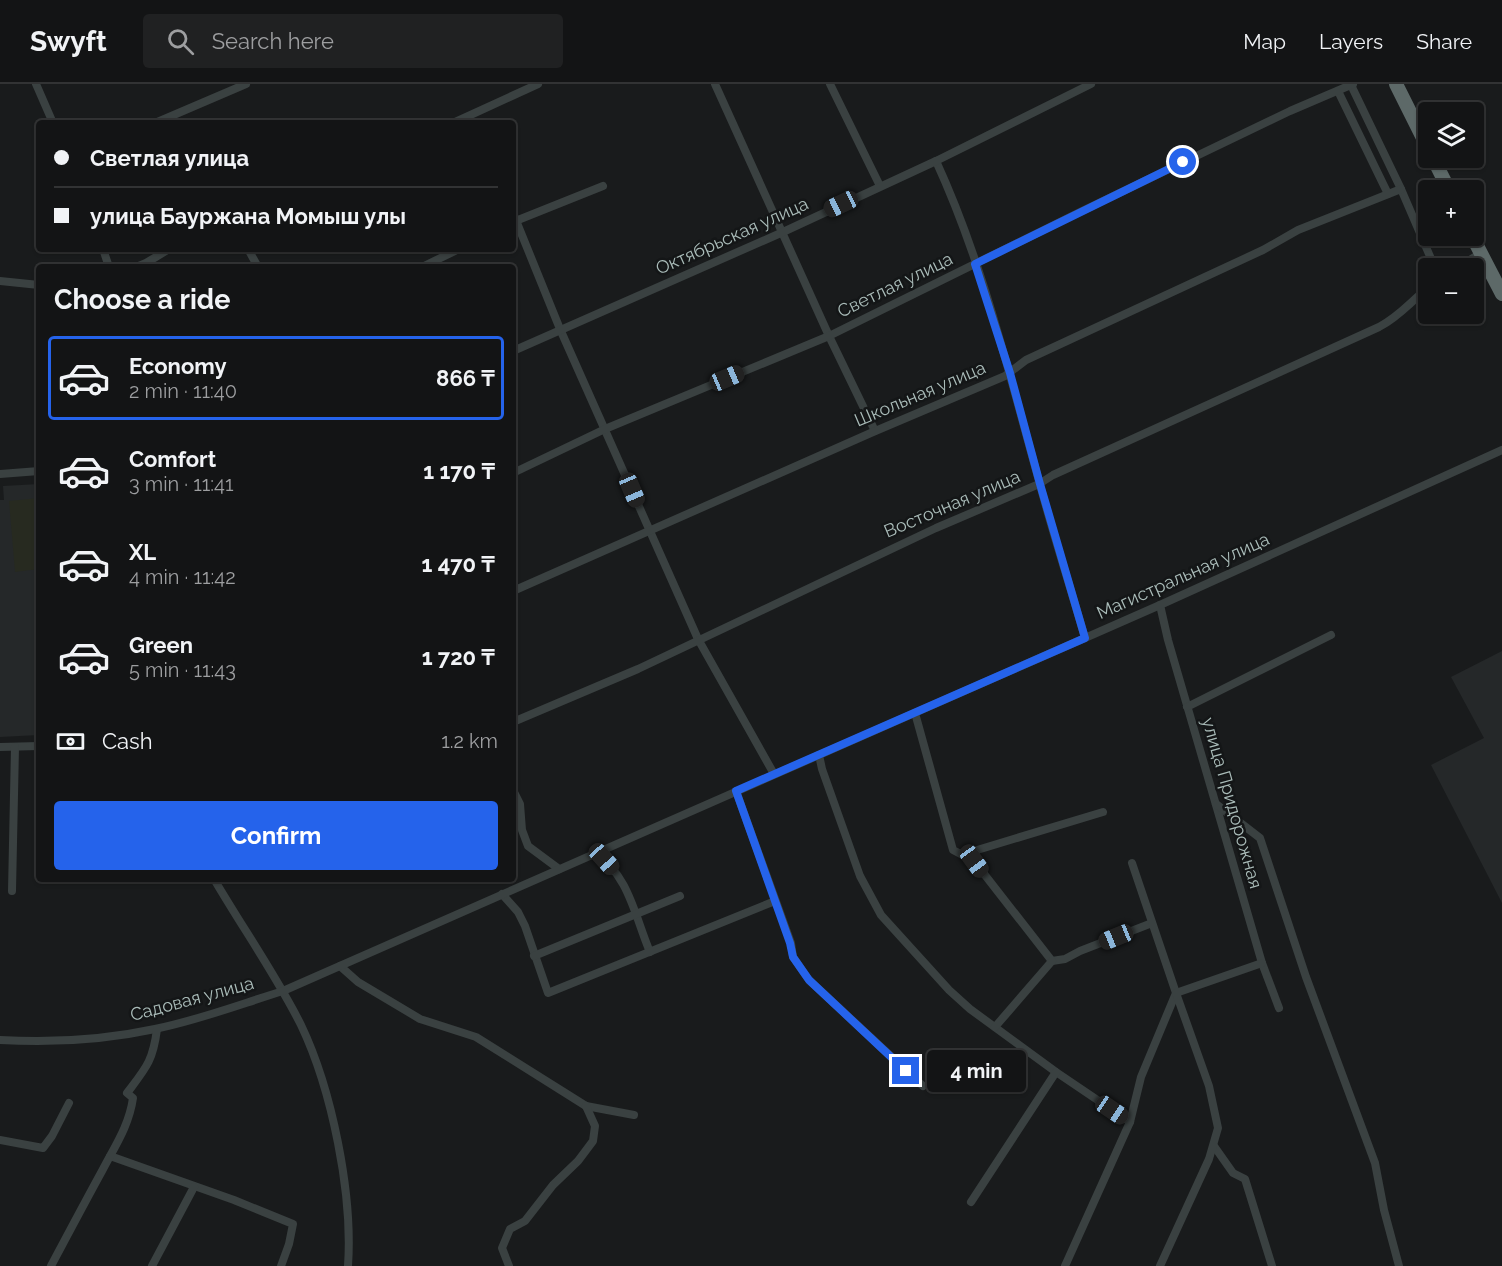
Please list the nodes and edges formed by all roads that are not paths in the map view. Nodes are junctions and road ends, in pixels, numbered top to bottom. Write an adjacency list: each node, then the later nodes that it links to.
1 (36, 84): 11 (street)
2 (246, 84): 12 (street)
3 (538, 84): 10 (street)
4 (715, 84): 21 (street)
5 (830, 84): 16 (street)
6 (1091, 84): 14 (street, Октябрьская улица)
7 (1396, 84): 13 (highway)
8 (1352, 85): 9 (street, Светлая улица); 17 (street)
9 (1338, 91): 18 (street); 30 (street, Светлая улица)
10 (474, 119)
11 (52, 120)
12 (162, 120)
13 (1418, 128)
14 (936, 161): 16 (street, Октябрьская улица); 30 (street)
15 (603, 186): 19 (street)
16 (880, 186): 21 (street, Октябрьская улица)
17 (1401, 189): 18 (street, Школьная улица); 26 (street)
18 (1388, 194): 38 (street, Школьная улица)
19 (516, 217)
20 (516, 223): 35 (street)
21 (783, 232): 35 (street, Октябрьская улица); 36 (street)
22 (1477, 246): 25 (highway)
23 (164, 252): 28 (street)
24 (453, 252): 29 (street)
25 (1481, 253): 27 (street); 33 (highway)
26 (1431, 258)
27 (1473, 258)
28 (144, 264)
29 (428, 264)
30 (975, 264): 36 (street, Светлая улица); 38 (street)
31 (0, 281): 32 (street)
32 (36, 285)
33 (1502, 294)
34 (1418, 296): 45 (street, Восточная улица)
35 (560, 329): 37 (street, Октябрьская улица); 39 (street)
36 (829, 336): 39 (street, Светлая улица); 40 (street)
37 (516, 350)
38 (1010, 373): 40 (street, Школьная улица); 45 (street)
39 (605, 429): 43 (street, Светлая улица); 46 (street)
40 (875, 431): 46 (street, Школьная улица)
41 (1502, 450): 48 (street, Магистральная улица)
42 (36, 471): 44 (street)
43 (516, 472)
44 (0, 474)
45 (1040, 484): 50 (street); 51 (street, Восточная улица)
46 (650, 532): 47 (street, Школьная улица); 51 (street)
47 (516, 590)
48 (1160, 605): 50 (street, Магистральная улица); 52 (street, улица Придорожная)
49 (1331, 635): 52 (street)
50 (1085, 638): 53 (street, Магистральная улица)
51 (698, 639): 54 (street, Восточная улица); 59 (street)
52 (1188, 707): 62 (street, улица Придорожная)
53 (915, 713): 58 (street, Магистральная улица); 65 (street)
54 (516, 721)
55 (36, 746): 57 (street)
56 (0, 747): 57 (street)
57 (15, 747): 69 (street)
58 (819, 755): 59 (street, Магистральная улица); 83 (street)
59 (774, 774): 60 (street, Магистральная улица)
60 (736, 791): 64 (street, Магистральная улица); 72 (street)
61 (516, 796): 67 (street)
62 (1216, 804): 78 (street, улица Придорожная); 105 (street)
63 (1103, 812): 65 (street)
64 (595, 853): 67 (street, Магистральная улица); 73 (street)
65 (964, 854): 77 (street)
66 (1132, 863): 74 (street)
67 (559, 868): 70 (street, Магистральная улица)
68 (216, 882): 80 (street)
69 (12, 891)
70 (502, 894): 76 (street); 79 (street, Магистральная улица)
71 (680, 896): 73 (street)
72 (775, 901): 75 (street); 87 (street)
73 (636, 915): 75 (street); 76 (street)
74 (1152, 922): 77 (street); 81 (street)
75 (650, 952): 76 (street)
76 (534, 956)
77 (1052, 961): 83 (street)
78 (1262, 963): 81 (street); 82 (street, улица Придорожная)
79 (340, 966): 80 (street, Магистральная улица); 89 (street)
80 (283, 992): 84 (street, Садовая улица); 100 (street)
81 (1176, 993): 91 (street); 93 (street)
82 (1279, 1008)
83 (996, 1027): 86 (street)
84 (157, 1029): 85 (street, Садовая улица); 94 (street)
85 (0, 1040)
86 (1056, 1072): 91 (street); 96 (street)
87 (923, 1086)
88 (69, 1103): 92 (street)
89 (586, 1106): 90 (street); 101 (street)
90 (634, 1115)
91 (1130, 1122): 102 (street)
92 (0, 1140)
93 (1214, 1146): 103 (street); 104 (street)
94 (110, 1156): 95 (street); 97 (street)
95 (194, 1187): 98 (street); 99 (street)
96 (971, 1202)
97 (51, 1266)
98 (153, 1266)
99 (281, 1266)
100 (348, 1266)
101 (509, 1266)
102 (1065, 1266)
103 (1160, 1266)
104 (1272, 1266)
105 (1399, 1266)

